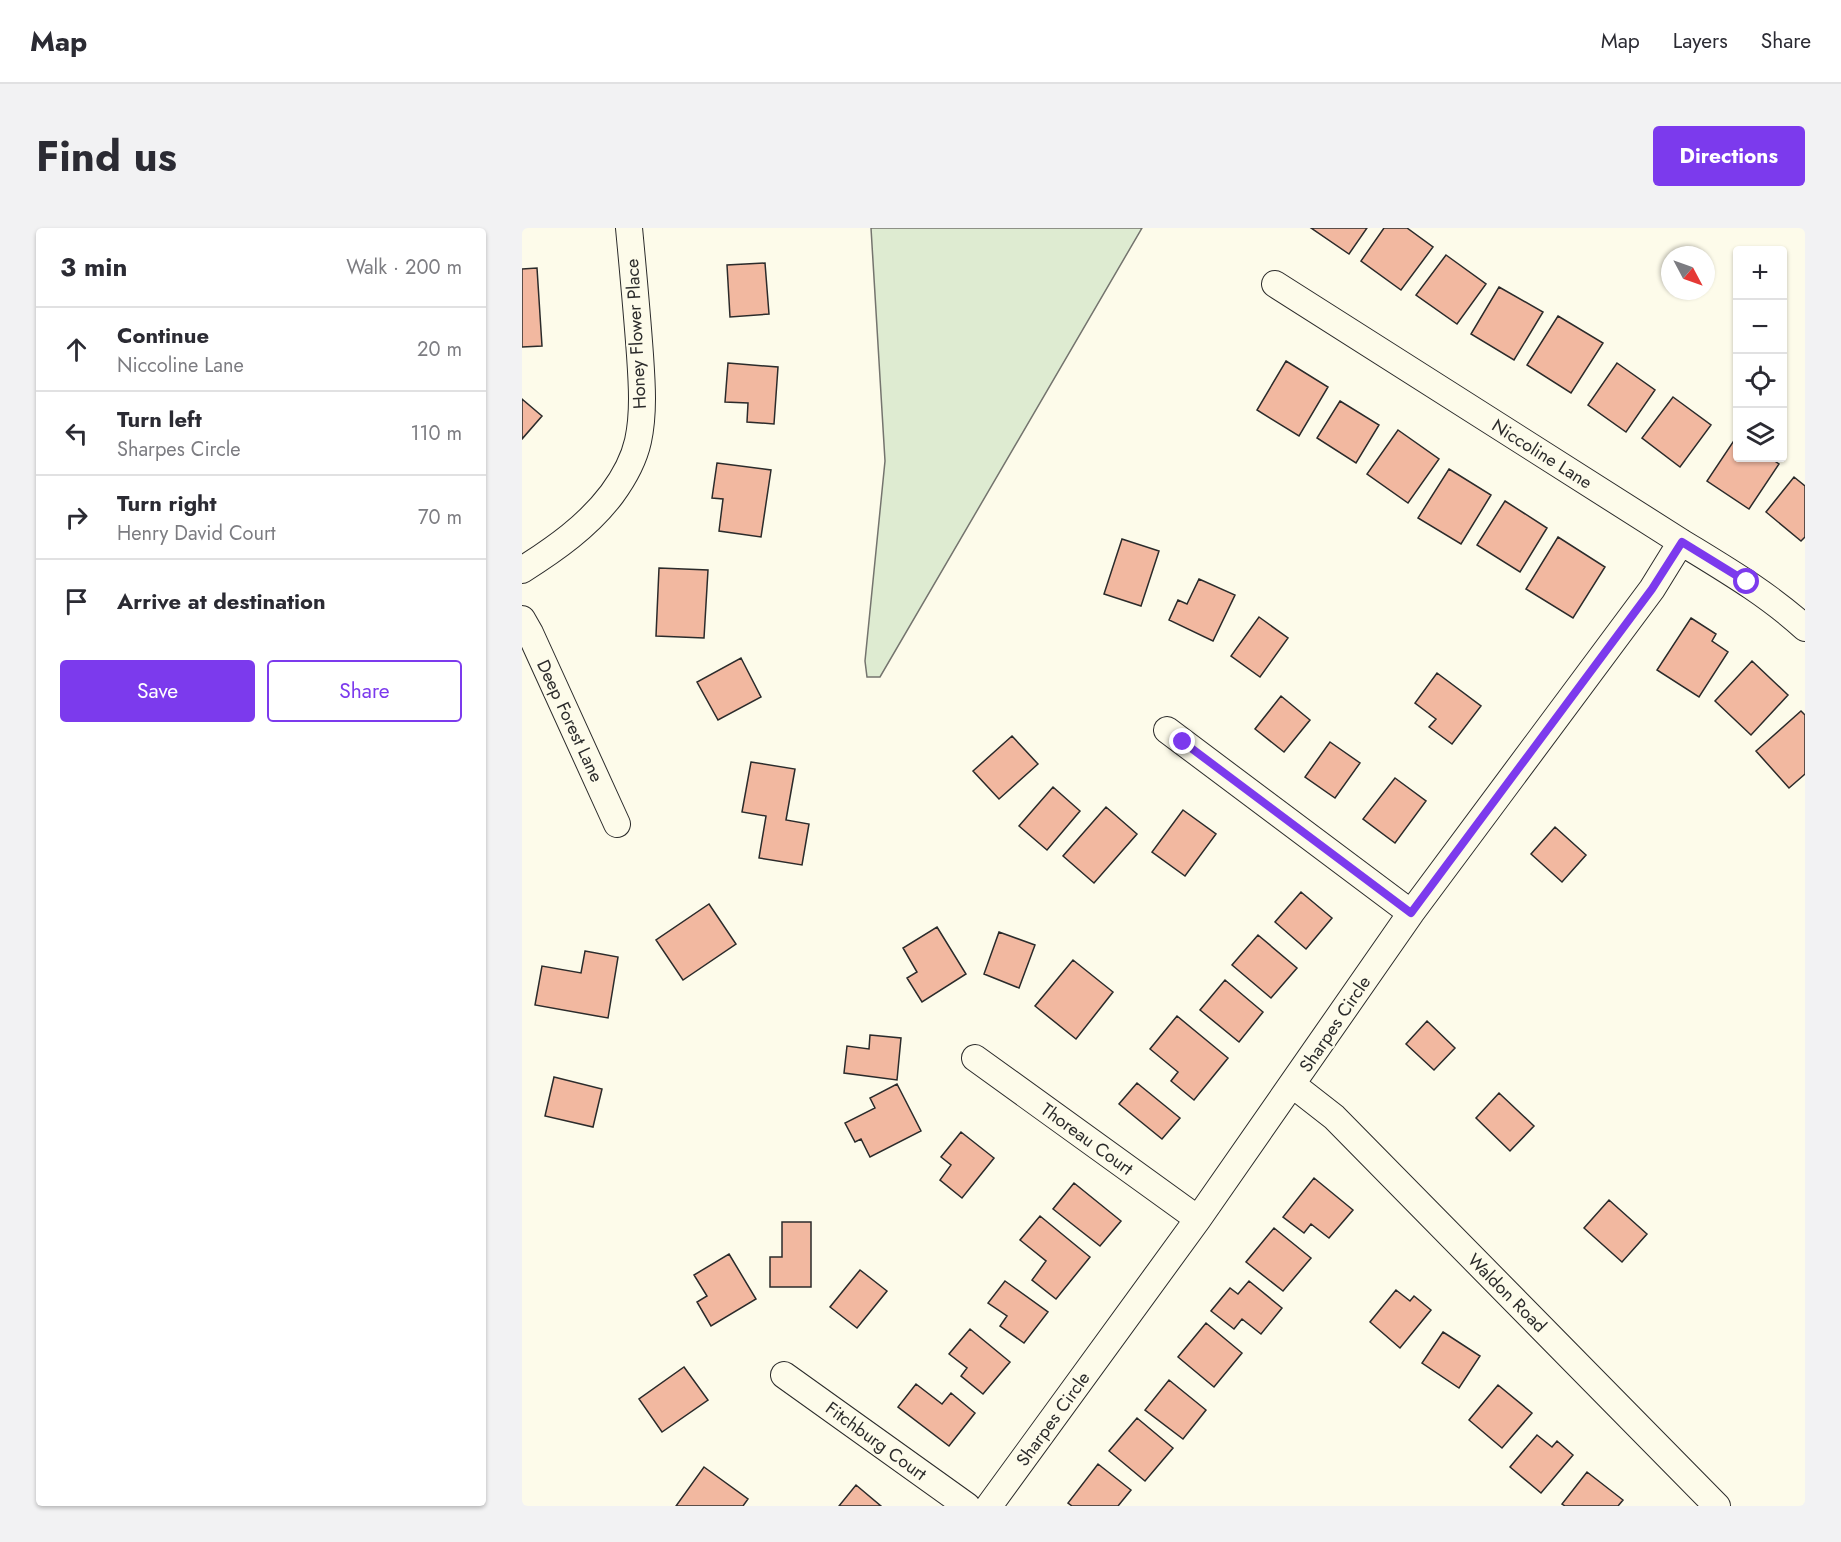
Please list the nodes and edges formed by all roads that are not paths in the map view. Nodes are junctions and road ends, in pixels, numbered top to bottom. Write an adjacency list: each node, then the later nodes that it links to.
1 (629, 228): 4 (street, Honey Flower Place)
2 (1275, 284): 3 (street, Niccoline Lane)
3 (1682, 542): 6 (street, Niccoline Lane); 9 (street, Sharpes Circle)
4 (522, 570)
5 (522, 620): 8 (street, Deep Forest Lane)
6 (1805, 628)
7 (1167, 730): 9 (street)
8 (617, 824)
9 (1411, 913): 11 (street, Sharpes Circle)
10 (975, 1058): 12 (street, Thoreau Court)
11 (1293, 1085): 12 (street, Sharpes Circle); 16 (street, Waldon Road)
12 (1198, 1219): 15 (street, Sharpes Circle)
13 (784, 1375): 14 (street, Fitchburg Court)
14 (967, 1506)
15 (989, 1506)
16 (1717, 1506)

